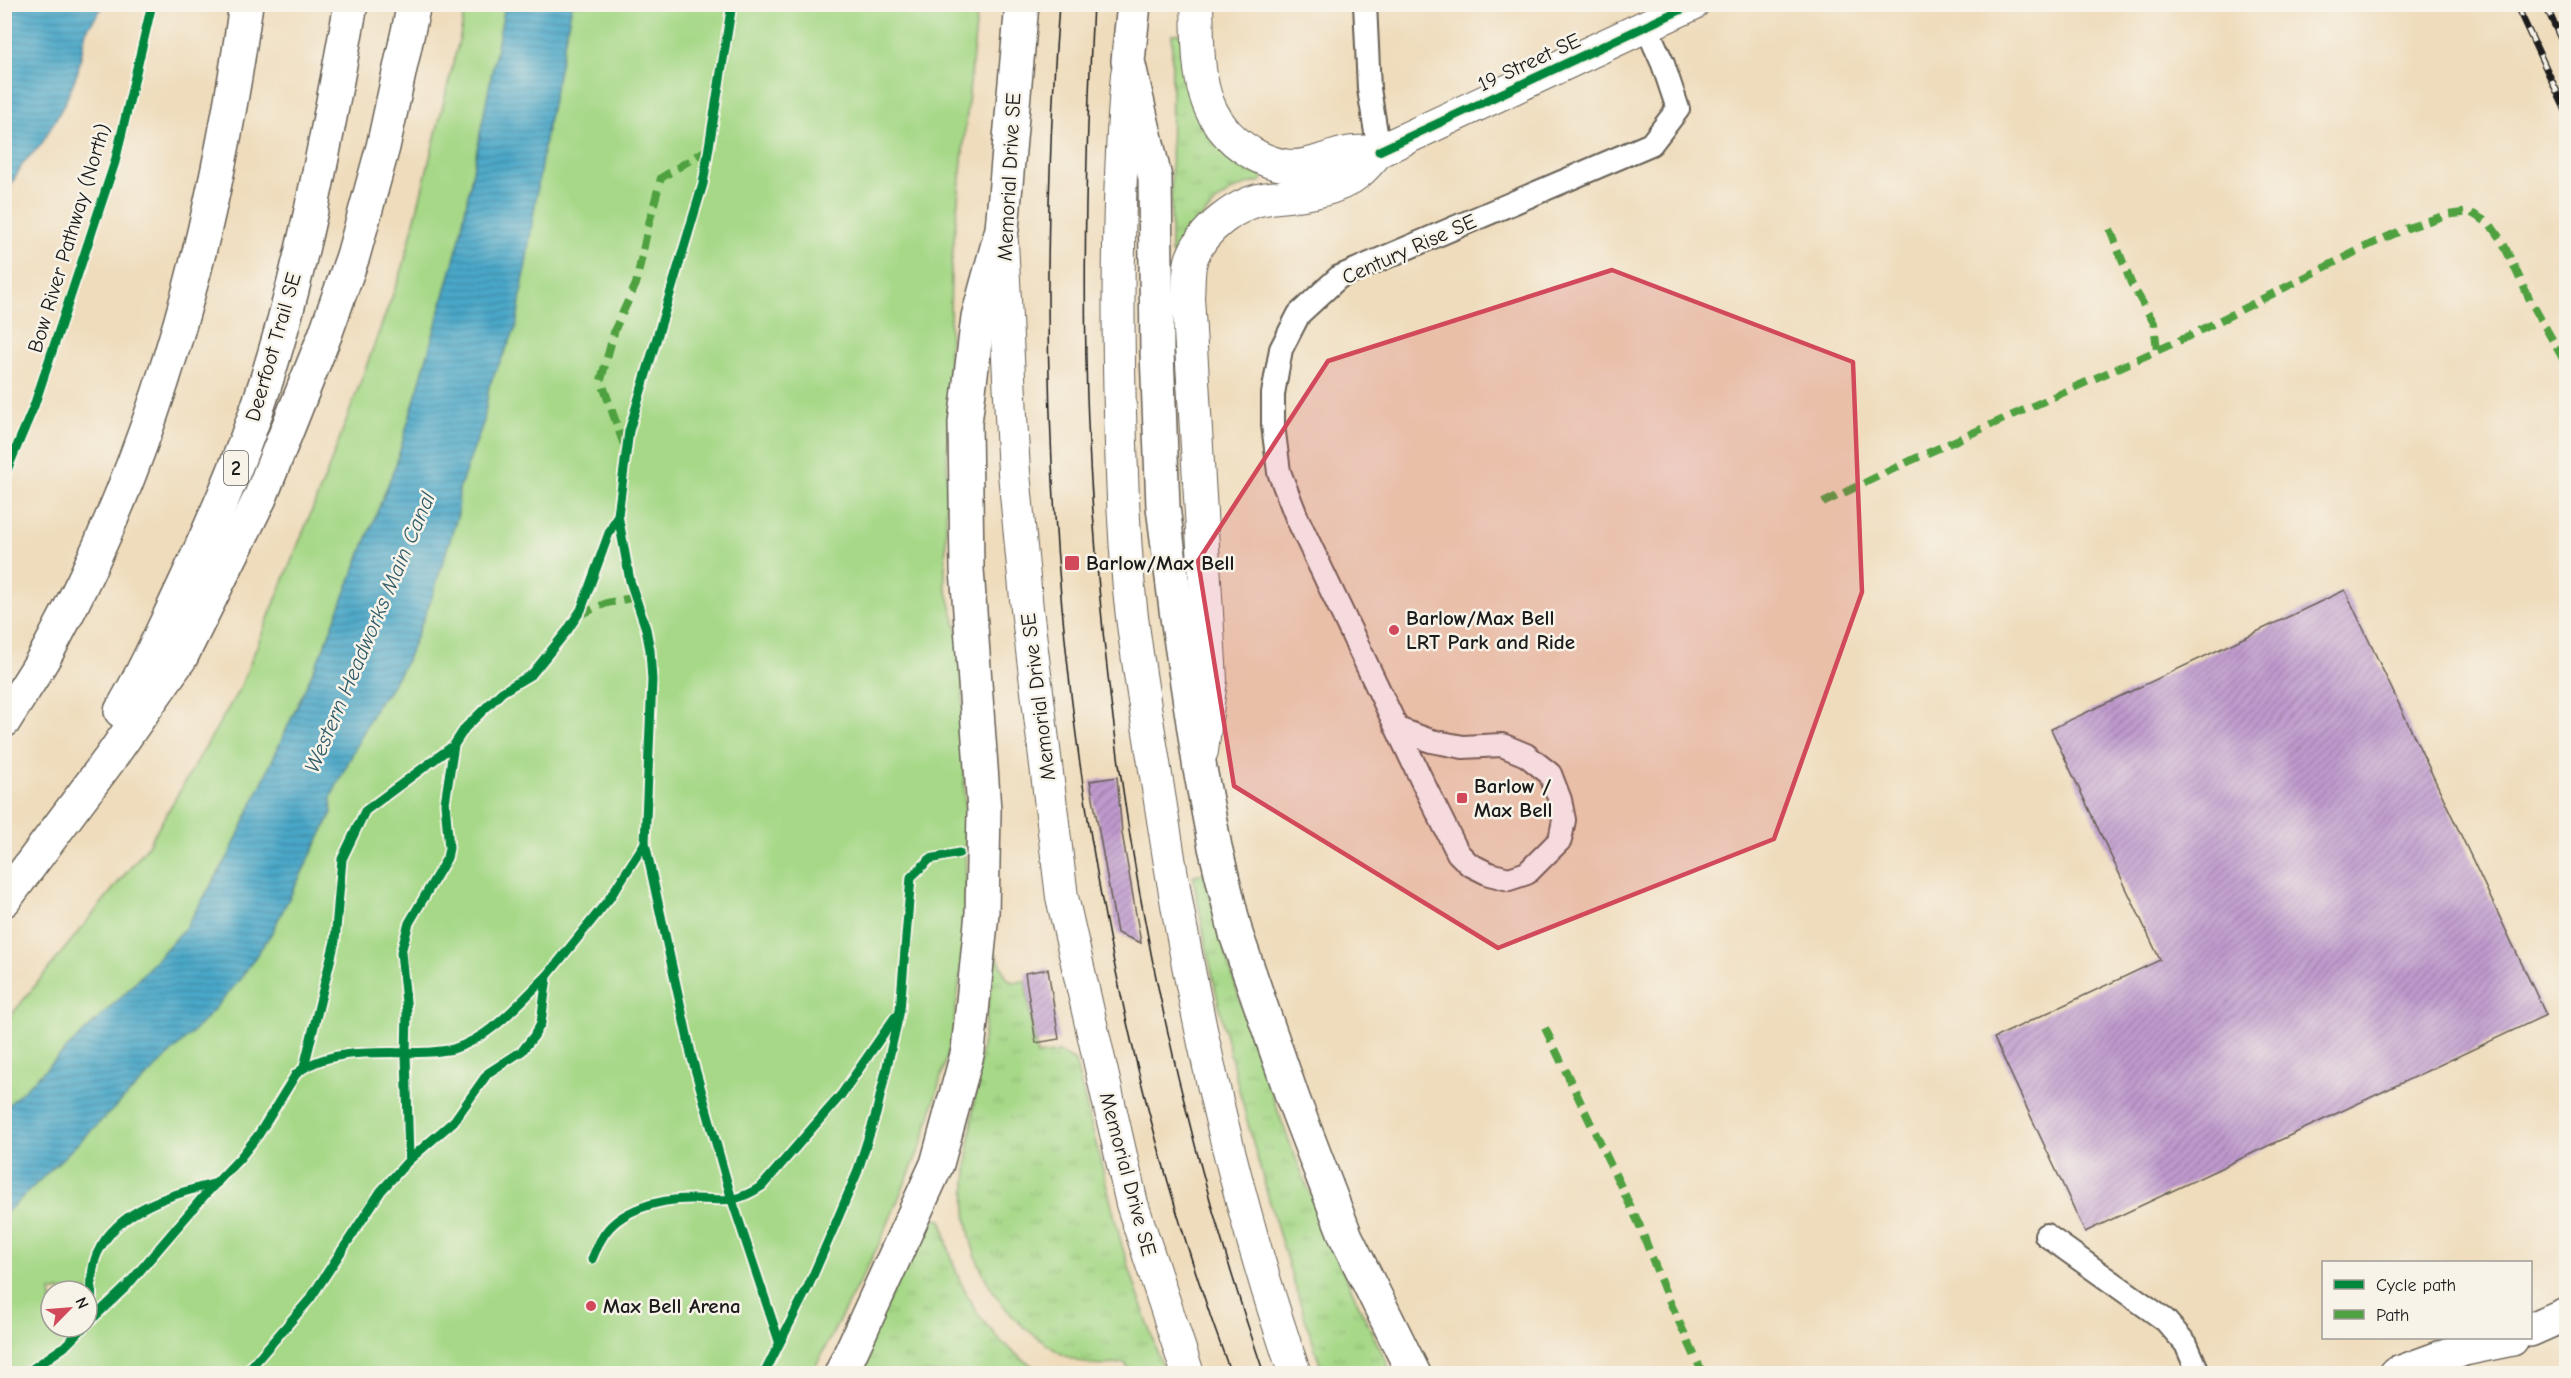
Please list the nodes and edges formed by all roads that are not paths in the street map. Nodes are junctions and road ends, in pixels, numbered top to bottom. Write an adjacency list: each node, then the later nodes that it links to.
1 (246, 4): 15 (main road)
2 (351, 4): 18 (main road, Deerfoot Trail SE / 2)
3 (406, 4): 12 (main road)
4 (414, 4): 12 (main road)
5 (1022, 4): 14 (main road, Memorial Drive SE)
6 (1134, 4): 11 (main road)
7 (1197, 4): 13 (main road)
8 (1365, 4): 13 (street)
9 (1693, 4): 10 (main road, 19 Street SE)
10 (1647, 26): 13 (main road, 19 Street SE); 16 (street, Century Rise SE)
11 (1128, 61): 17 (main road); 27 (main road)
12 (387, 126): 19 (main road)
13 (1379, 151): 17 (main road)
14 (1002, 229): 25 (main road); 26 (main road, Memorial Drive SE)
15 (4, 721)
16 (1398, 729): 16 (street, Century Rise SE)
17 (1200, 769): 28 (main road)
18 (4, 884)
19 (4, 900)
20 (2046, 1235): 29 (street)
21 (2566, 1314): 22 (main road)
22 (2532, 1330)
23 (2506, 1339): 30 (main road)
24 (2513, 1339): 31 (main road)
25 (841, 1374)
26 (1188, 1374)
27 (1294, 1374)
28 (1414, 1374)
29 (2199, 1374)
30 (2397, 1374)
31 (2438, 1374)

